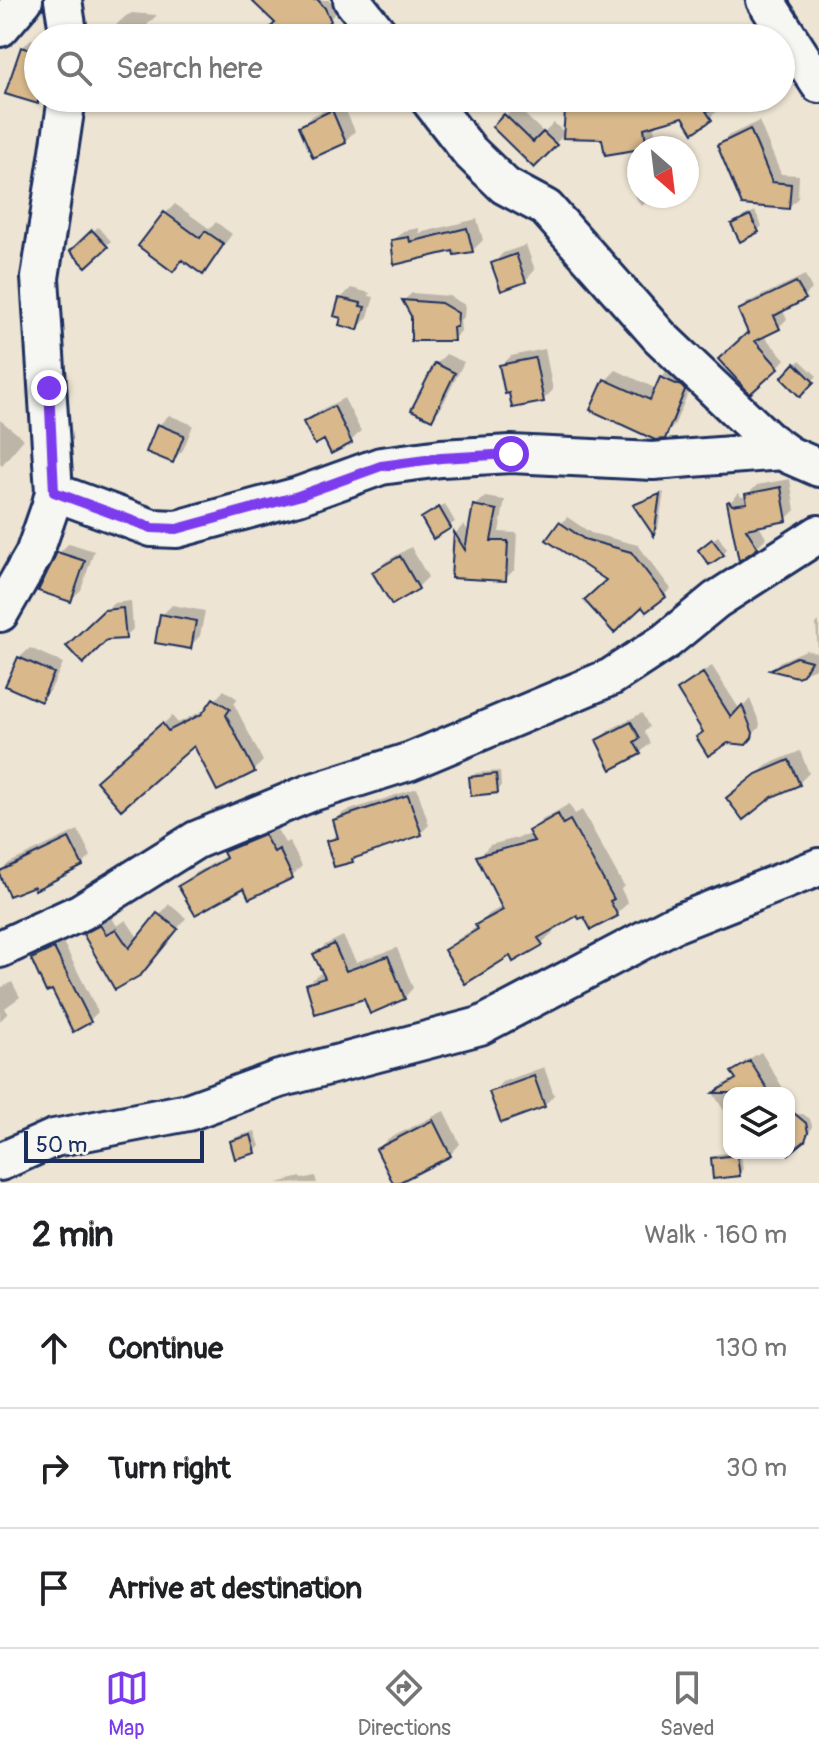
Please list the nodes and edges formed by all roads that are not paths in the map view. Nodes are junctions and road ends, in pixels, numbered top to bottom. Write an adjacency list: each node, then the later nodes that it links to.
1 (24, 0): 8 (street)
2 (63, 0): 5 (street)
3 (352, 0): 6 (street)
4 (769, 2): 7 (street)
5 (67, 24)
6 (371, 24)
7 (782, 24)
8 (0, 28)
9 (795, 45): 10 (street)
10 (819, 84)
11 (65, 112): 15 (street)
12 (439, 112): 13 (street)
13 (783, 451): 14 (street); 15 (street)
14 (819, 468)
15 (54, 492): 17 (street)
16 (814, 548): 19 (street)
17 (0, 613)
18 (819, 867): 20 (street)
19 (0, 949)
20 (0, 1162)

